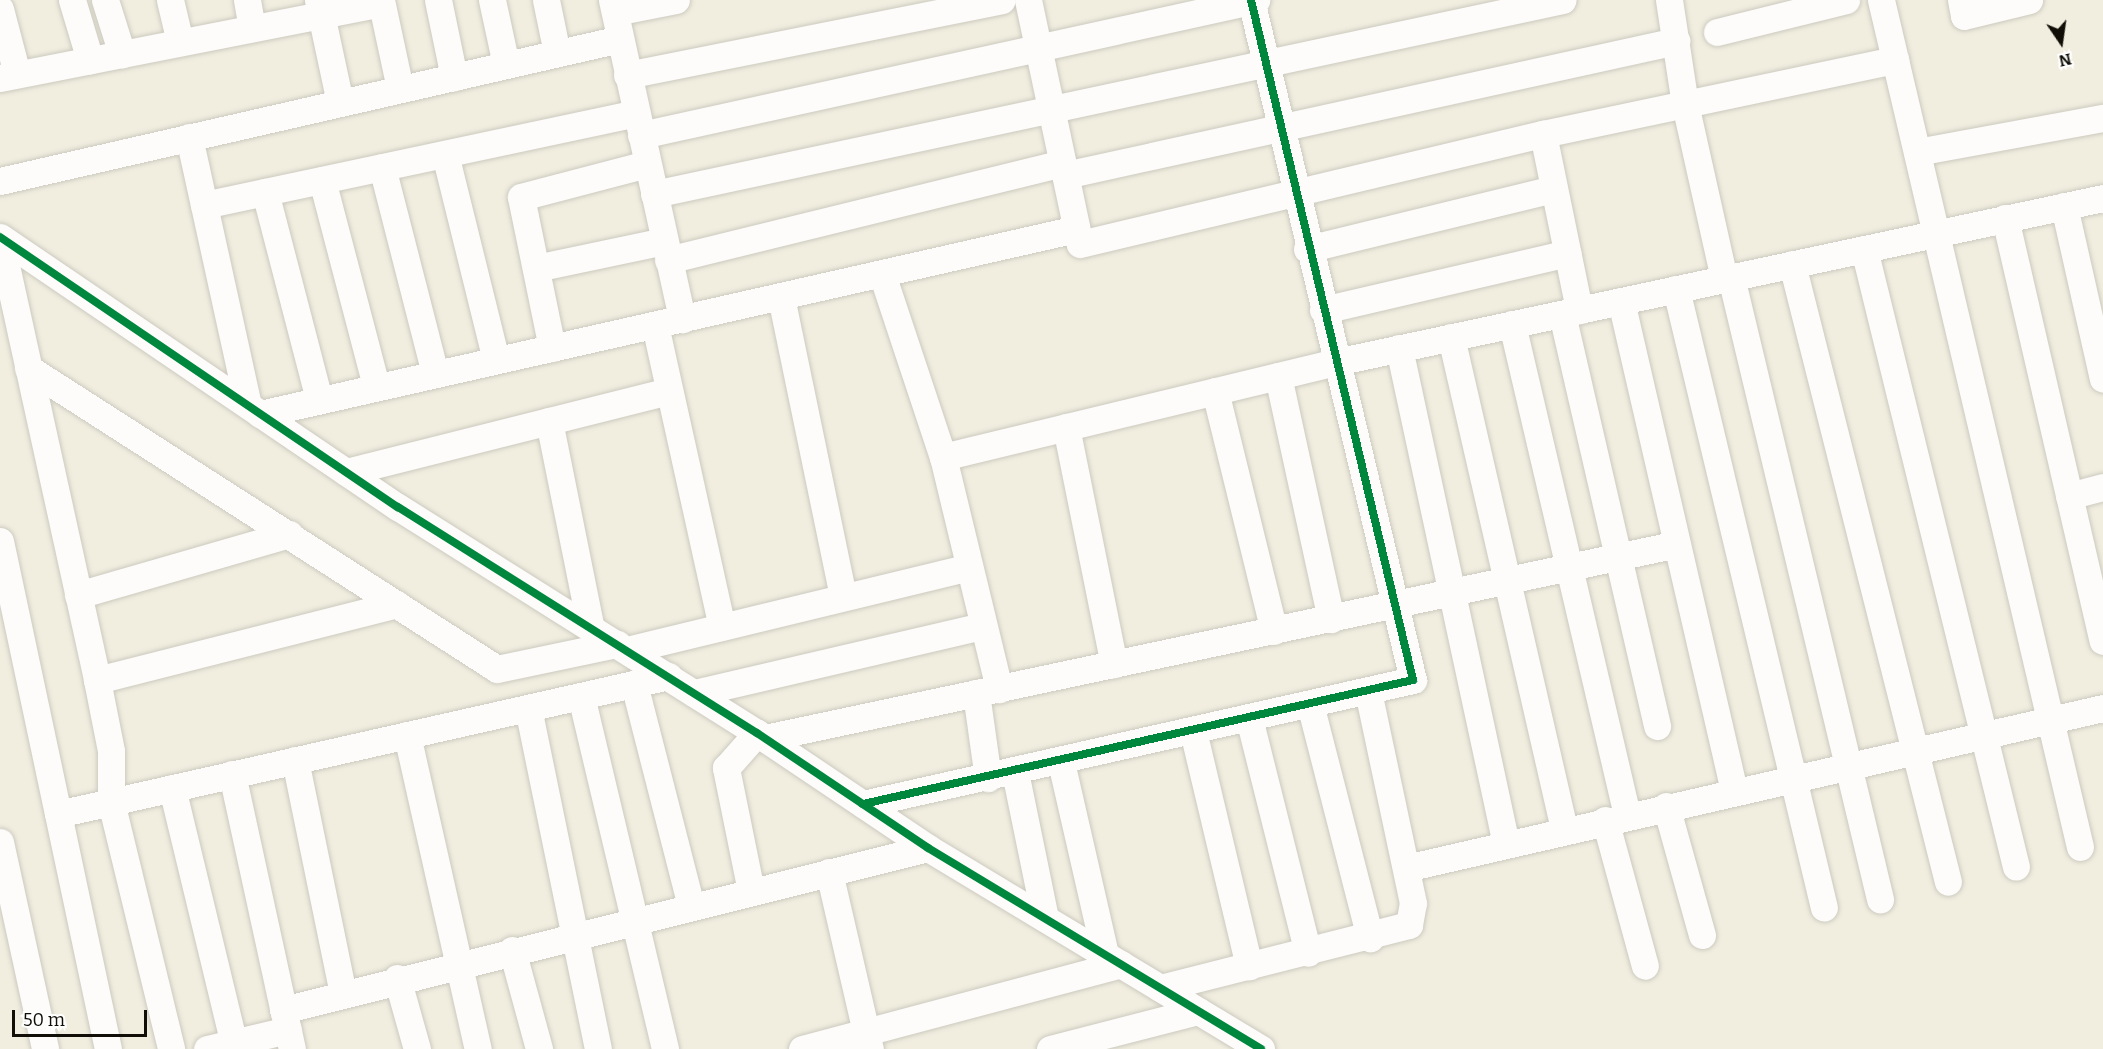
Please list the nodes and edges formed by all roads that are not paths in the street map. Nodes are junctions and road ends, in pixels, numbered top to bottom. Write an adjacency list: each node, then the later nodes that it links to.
1 (72, 0): 30 (street)
2 (105, 0): 29 (street)
3 (170, 0): 26 (street)
4 (247, 0): 22 (street)
5 (438, 0): 36 (street)
6 (492, 0): 33 (street)
7 (546, 0): 28 (street)
8 (676, 0): 19 (street)
9 (1002, 0): 34 (street)
10 (1028, 0): 27 (street)
11 (1252, 0): 27 (street); 32 (street)
12 (1563, 0): 32 (street)
13 (1669, 0): 25 (street)
14 (1846, 0): 23 (street)
15 (1881, 0): 31 (street)
16 (1961, 0): 17 (street)
17 (2026, 0)
18 (381, 1): 20 (street); 37 (street)
19 (613, 6): 24 (street)
20 (320, 7): 22 (street); 38 (street)
21 (0, 9): 35 (street)
22 (252, 28): 26 (street)
23 (1717, 32)
24 (620, 39): 28 (street); 34 (street)
25 (1676, 41): 39 (street); 43 (street)
26 (180, 42): 29 (street)
27 (1039, 51): 40 (street); 42 (street)
28 (557, 53): 33 (street)
29 (122, 54): 30 (street)
30 (90, 60): 35 (street)
31 (1895, 60): 39 (street); 46 (street)
32 (1264, 64): 40 (street); 43 (street)
33 (506, 65): 36 (street)
34 (627, 75): 42 (street)
35 (9, 76)
36 (454, 77): 37 (street)
37 (400, 89): 38 (street)
38 (340, 103): 45 (street)
39 (1685, 104): 44 (street); 71 (street)
40 (1052, 112): 50 (street); 55 (street)
41 (2103, 118): 46 (street)
42 (638, 124): 47 (street); 48 (street)
43 (1282, 130): 50 (street); 56 (street)
44 (1543, 134): 53 (street); 56 (street)
45 (189, 137): 52 (street); 58 (street)
46 (1917, 152): 62 (street)
47 (445, 154): 49 (street); 83 (street)
48 (647, 164): 55 (street); 69 (street)
49 (382, 167): 51 (street); 86 (street)
50 (1064, 169): 61 (street); 66 (street)
51 (322, 180): 54 (street); 89 (street)
52 (0, 181)
53 (1554, 189): 64 (street); 67 (street)
54 (265, 192): 58 (street); 92 (street)
55 (654, 194): 66 (street)
56 (1294, 195): 61 (street); 64 (street)
57 (2103, 198): 59 (street)
58 (204, 205): 93 (street)
59 (2064, 206): 60 (street); 88 (street)
60 (2005, 219): 62 (street); 99 (street)
61 (1076, 229): 70 (street)
62 (1936, 233): 65 (street); 131 (street)
63 (0, 237): 85 (street); 93 (street)
64 (1307, 249): 75 (street)
65 (1864, 249): 68 (street); 136 (street)
66 (666, 251): 69 (street); 77 (street)
67 (1567, 253): 75 (street); 76 (street)
68 (1792, 264): 71 (street); 137 (street)
69 (536, 268): 81 (street)
70 (882, 274): 73 (street); 96 (street)
71 (1727, 278): 72 (street); 140 (street)
72 (1676, 289): 74 (street); 144 (street)
73 (781, 297): 77 (street); 109 (street)
74 (1621, 301): 76 (street); 102 (street)
75 (1323, 310): 84 (street)
76 (1570, 312): 78 (street); 103 (street)
77 (682, 319): 79 (street)
78 (1512, 324): 80 (street); 105 (street)
79 (655, 325): 81 (street); 90 (street)
80 (1452, 337): 82 (street); 106 (street)
81 (552, 348): 83 (street)
82 (1399, 348): 84 (street); 107 (street)
83 (496, 360): 86 (street)
84 (1336, 362): 87 (street); 111 (street)
85 (28, 368): 100 (street); 108 (street)
86 (435, 373): 89 (street)
87 (1278, 376): 91 (street); 112 (street)
88 (2103, 379)
89 (376, 386): 92 (street)
90 (669, 391): 94 (street); 115 (street)
91 (1215, 391): 95 (street); 116 (street)
92 (319, 400): 93 (street)
93 (254, 410): 97 (street)
94 (549, 421): 97 (street); 113 (street)
95 (1066, 427): 96 (street); 119 (street)
96 (943, 457): 104 (street)
97 (346, 472): 113 (street)
98 (2103, 487): 99 (street)
99 (2069, 496): 117 (street)
100 (289, 534): 108 (street); 110 (street)
101 (0, 541): 150 (street)
102 (1673, 545): 103 (street); 146 (street)
103 (1619, 557): 105 (street); 132 (street)
104 (965, 568): 109 (street); 114 (street)
105 (1566, 568): 106 (street); 151 (street)
106 (1510, 580): 107 (street); 152 (street)
107 (1453, 593): 111 (street); 154 (street)
108 (78, 595): 121 (street)
109 (843, 597): 115 (street)
110 (397, 604): 118 (street); 121 (street)
111 (1393, 606): 112 (street); 124 (street)
112 (1331, 619): 116 (street)
113 (590, 625): 118 (street)
114 (982, 626): 123 (street); 125 (street)
115 (722, 627): 118 (street)
116 (1274, 631): 119 (street)
117 (2103, 641)
118 (622, 647): 120 (street)
119 (1114, 664): 123 (street)
120 (669, 676): 122 (street); 125 (street)
121 (97, 680): 147 (street)
122 (634, 684): 126 (street); 163 (street)
123 (987, 691): 135 (street); 143 (street)
124 (1368, 691): 127 (street); 158 (street)
125 (694, 693): 135 (street)
126 (581, 696): 128 (street); 166 (street)
127 (1310, 704): 130 (street); 169 (street)
128 (528, 708): 134 (street); 167 (street)
129 (2103, 708): 131 (street)
130 (1249, 718): 133 (street); 171 (street)
131 (2050, 720): 136 (street); 155 (street)
132 (1657, 726)
133 (1193, 731): 139 (street); 174 (street)
134 (407, 735): 138 (street); 173 (street)
135 (761, 735): 148 (street); 161 (street)
136 (1983, 735): 137 (street); 157 (street)
137 (1914, 750): 140 (street); 160 (street)
138 (295, 760): 142 (street); 178 (street)
139 (1061, 762): 141 (street); 172 (street)
140 (1848, 765): 144 (street); 162 (street)
141 (1015, 772): 143 (street); 165 (street)
142 (232, 774): 145 (street); 180 (street)
143 (988, 778): 148 (street)
144 (1791, 778): 146 (street); 164 (street)
145 (171, 788): 147 (street); 182 (street)
146 (1734, 791): 149 (street)
147 (111, 801): 150 (street); 186 (street)
148 (863, 804): 156 (street)
149 (1666, 806): 151 (street); 168 (street)
150 (58, 814): 185 (street)
151 (1616, 817): 152 (street); 175 (street)
152 (1564, 829): 154 (street)
153 (0, 842): 184 (street)
154 (1506, 844): 158 (street)
155 (2080, 847)
156 (928, 848): 159 (street); 165 (street)
157 (2016, 867)
158 (1406, 868): 169 (street)
159 (829, 872): 161 (street); 181 (street)
160 (1948, 882)
161 (752, 891): 163 (street)
162 (1880, 899)
163 (691, 906): 166 (street)
164 (1824, 908)
165 (1045, 918): 172 (street)
166 (632, 921): 167 (street); 192 (street)
167 (572, 935): 170 (street); 191 (street)
168 (1702, 935)
169 (1370, 938): 171 (street)
170 (512, 950): 173 (street); 190 (street)
171 (1308, 953): 174 (street)
172 (1113, 959): 177 (street); 181 (street)
173 (459, 962): 176 (street); 189 (street)
174 (1250, 966): 177 (street)
175 (1646, 966)
176 (397, 978): 178 (street); 188 (street)
177 (1160, 988): 179 (street)
178 (342, 993): 180 (street)
179 (1198, 1011): 183 (street); 194 (street)
180 (288, 1030): 182 (street)
181 (867, 1042): 193 (street)
182 (234, 1046): 187 (street)
183 (1253, 1046)
184 (45, 1049)
185 (108, 1049)
186 (171, 1049)
187 (207, 1049)
188 (417, 1049)
189 (478, 1049)
190 (539, 1049)
191 (598, 1049)
192 (665, 1049)
193 (802, 1049)
194 (1050, 1049)

